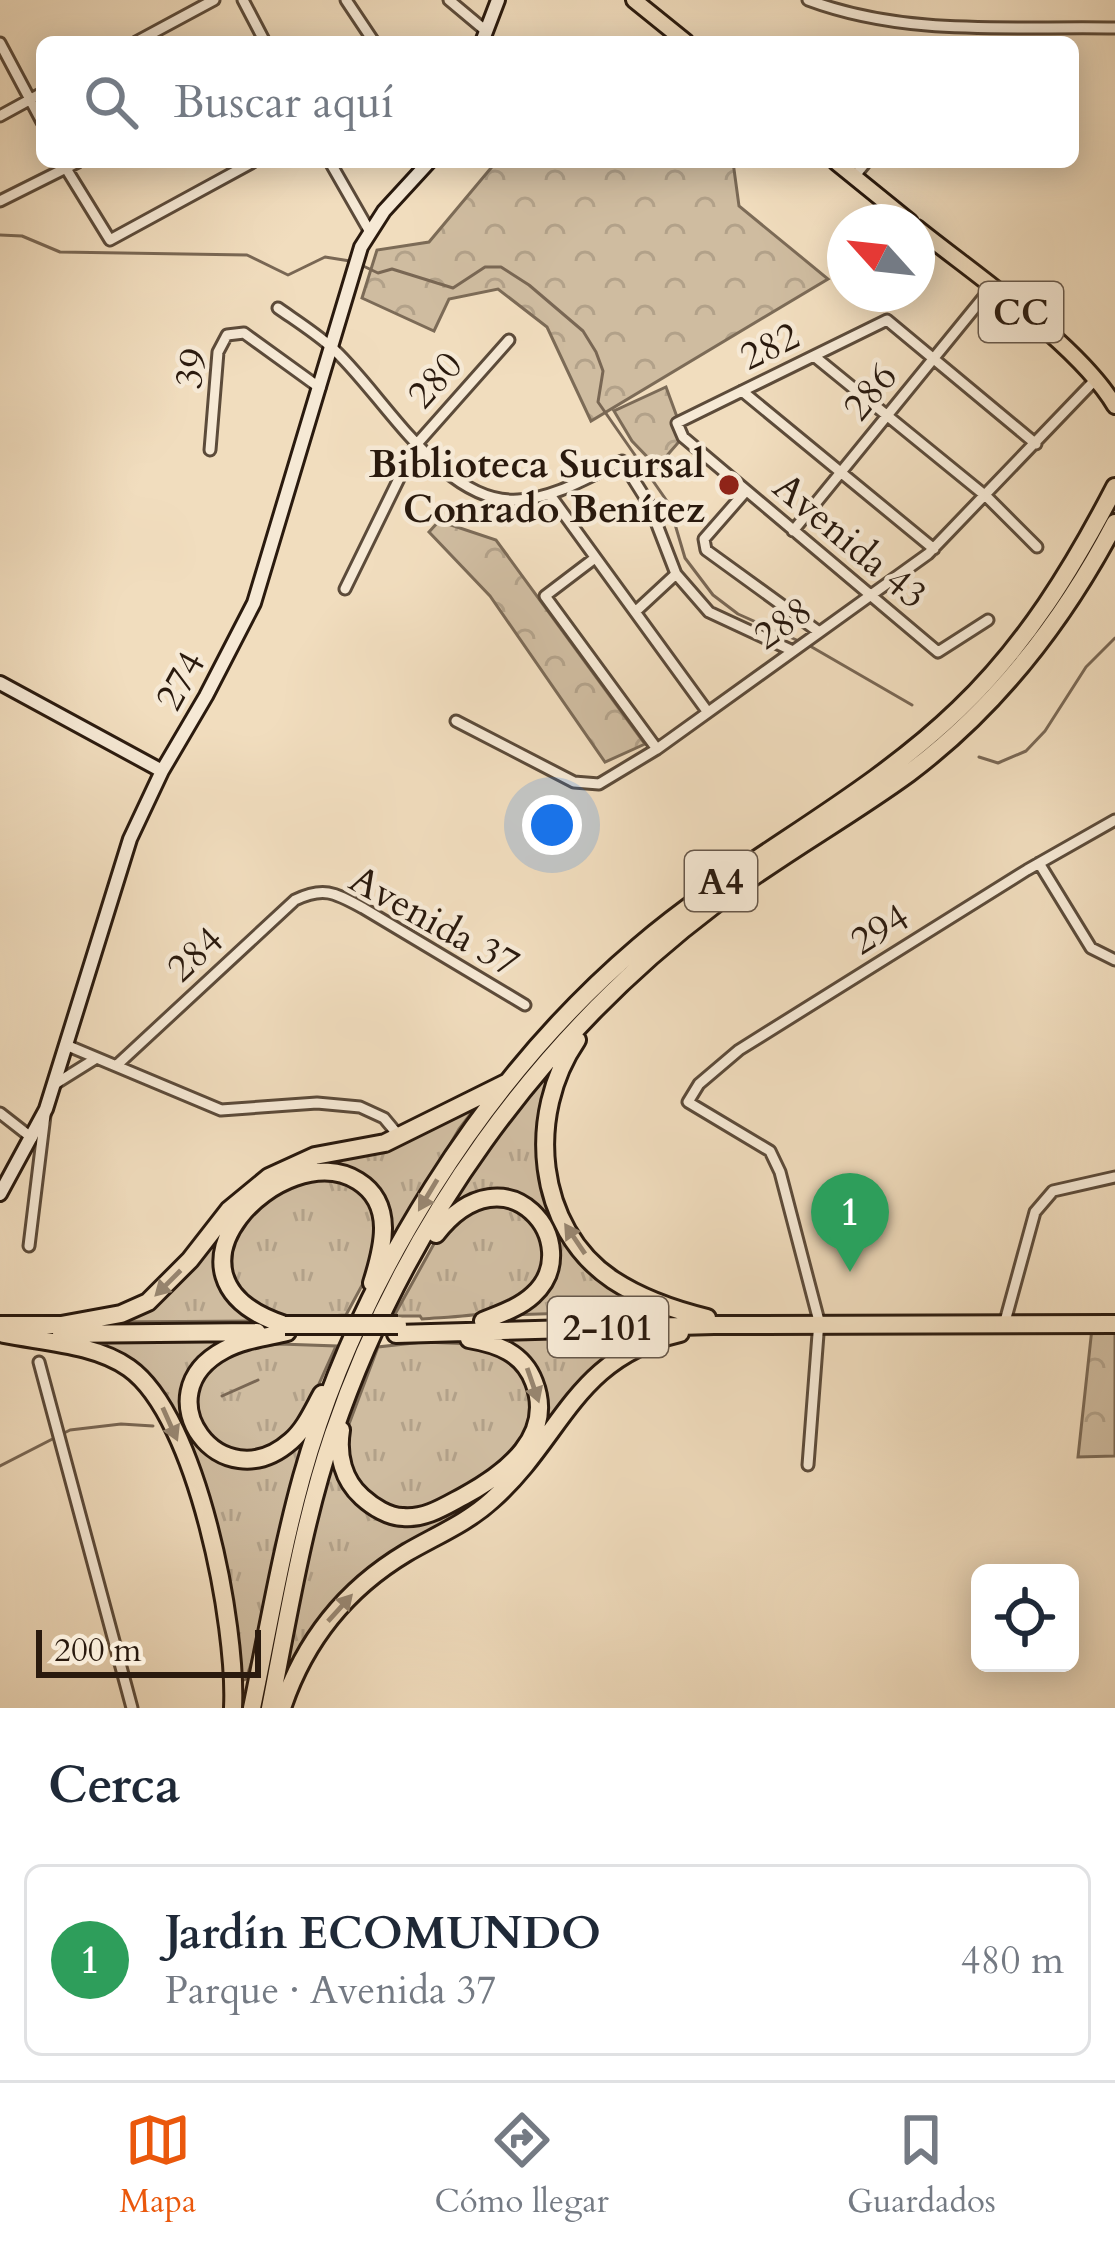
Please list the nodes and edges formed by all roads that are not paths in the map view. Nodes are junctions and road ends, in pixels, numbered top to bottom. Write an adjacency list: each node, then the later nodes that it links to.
1 (214, 0): 10 (street)
2 (243, 0): 11 (street)
3 (346, 0): 12 (street)
4 (449, 0): 13 (street)
5 (498, 0): 13 (street)
6 (634, 0): 14 (main road)
7 (808, 0): 8 (street)
8 (929, 27): 9 (street); 15 (street)
9 (1115, 28)
10 (147, 36)
11 (262, 36)
12 (370, 36)
13 (484, 36)
14 (679, 36)
15 (929, 36)
16 (0, 44): 17 (street)
17 (36, 96): 18 (street)
18 (0, 116)
19 (58, 168): 27 (street)
20 (65, 168): 21 (street)
21 (242, 168)
22 (333, 168): 29 (street)
23 (424, 168): 29 (street, 274)
24 (843, 168): 26 (main road)
25 (861, 168): 26 (street)
26 (854, 177): 28 (main road)
27 (0, 201)
28 (888, 204)
29 (370, 232): 34 (street, 274)
30 (935, 243): 31 (main road, CC)
31 (991, 288): 36 (street, 286); 37 (main road, CC)
32 (278, 308): 34 (street)
33 (509, 340): 44 (street, 280)
34 (332, 348): 38 (street, 274); 44 (street)
35 (814, 356): 36 (street, 282); 39 (street, 282); 41 (street)
36 (933, 359): 41 (street, 286); 43 (street)
37 (1096, 380): 40 (main road, CC); 43 (street, 288)
38 (320, 388): 45 (street, 39); 67 (street, 274)
39 (742, 391): 42 (street, 282); 46 (street)
40 (1115, 406)
41 (888, 415): 46 (street, 286); 50 (street)
42 (677, 423): 48 (street, Avenida 43)
43 (1036, 444): 50 (street, 288)
44 (416, 446): 49 (street); 57 (street, 280)
45 (210, 450)
46 (841, 472): 52 (street, 286); 54 (street)
47 (1115, 487): 77 (highway, A4)
48 (746, 490): 52 (street, Avenida 43); 61 (street)
49 (550, 495): 55 (street); 56 (street)
50 (987, 496): 53 (street); 54 (street, 288)
51 (1115, 524): 72 (highway, A4)
52 (794, 531): 58 (street, Avenida 43)
53 (1037, 547)
54 (934, 549): 58 (street, 288)
55 (595, 558): 59 (street); 66 (street)
56 (676, 574): 59 (street); 62 (street)
57 (345, 590)
58 (872, 596): 60 (street, Avenida 43); 61 (street, 288)
59 (634, 612): 64 (street)
60 (988, 620)
61 (815, 635): 62 (street, 288)
62 (793, 651): 64 (street, 288)
63 (0, 683): 67 (street)
64 (707, 711): 66 (street, 288)
65 (456, 721): 66 (street, 288)
66 (657, 748)
67 (161, 771): 74 (street, 274)
68 (1115, 820): 69 (street, 294)
69 (1039, 863): 71 (street); 92 (street, 294)
70 (316, 890): 73 (street, Avenida 37); 76 (street, 284)
71 (1115, 960)
72 (642, 965): 86 (highway, A4); 91 (highway, one-way to 72)
73 (524, 1005)
74 (66, 1046): 75 (street); 78 (street, 274)
75 (95, 1060): 76 (street); 78 (street)
76 (117, 1065): 81 (street)
77 (512, 1080): 81 (highway); 87 (highway, A4, one-way to 87)
78 (55, 1084): 79 (street, 274)
79 (46, 1108): 82 (street); 85 (street, 274)
80 (0, 1113): 82 (street)
81 (399, 1136): 93 (highway, one-way to 93)
82 (32, 1138): 84 (street)
83 (1115, 1177): 88 (street)
84 (0, 1194)
85 (29, 1246)
86 (392, 1292): 90 (highway); 97 (highway, A4)
87 (362, 1314): 94 (highway); 97 (highway, A4)
88 (1004, 1320): 89 (highway, 2-101); 92 (highway, 2-101)
89 (1115, 1320)
90 (483, 1321): 91 (highway, 2-101); 95 (highway, 2-101)
91 (711, 1322): 92 (highway, 2-101); 95 (highway, 2-101); 104 (highway, one-way to 91)
92 (819, 1324): 99 (street)
93 (61, 1325): 94 (highway, 2-101); 96 (highway, 2-101)
94 (286, 1329): 95 (highway, 2-101, bridge); 96 (highway, 2-101); 97 (highway)
95 (397, 1329): 97 (highway, one-way to 97)
96 (1, 1332): 101 (highway, one-way to 101)
97 (351, 1360): 102 (highway, A4); 103 (highway, A4)
98 (39, 1362): 100 (street)
99 (808, 1465)
100 (132, 1708)
101 (232, 1708)
102 (252, 1708)
103 (270, 1708)
104 (282, 1708)

